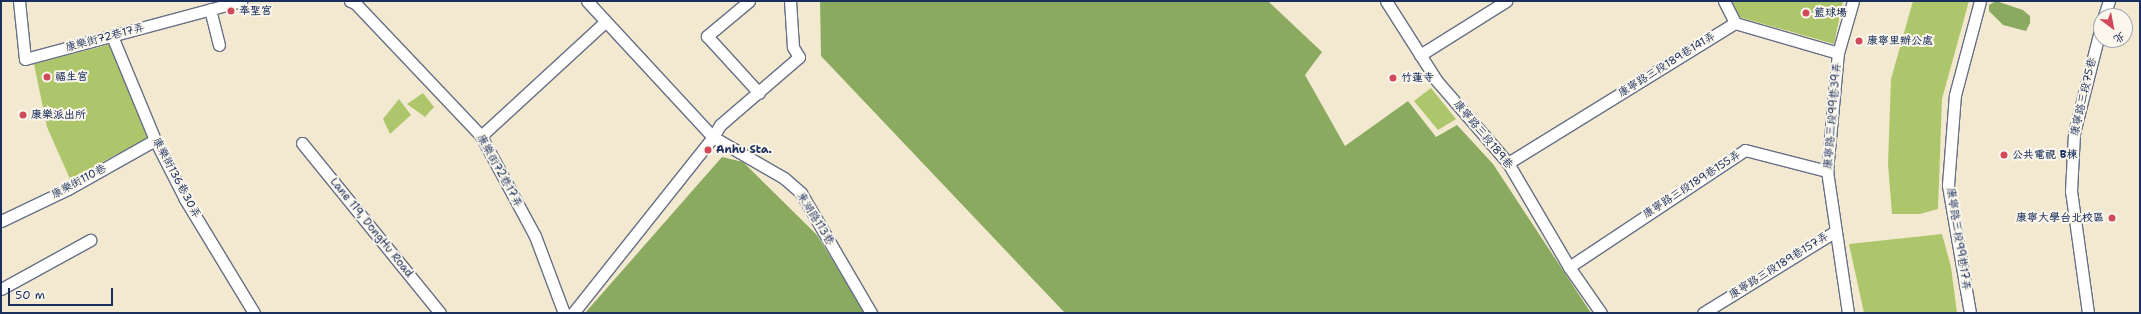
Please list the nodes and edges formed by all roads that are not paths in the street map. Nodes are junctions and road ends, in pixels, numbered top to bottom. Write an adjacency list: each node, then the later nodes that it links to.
1 (19, 1): 15 (street, 康樂街72巷17弄)
2 (241, 1): 12 (street, 康樂街72巷17弄)
3 (350, 1): 21 (street, 康樂街72巷17弄)
4 (587, 1): 13 (street, 東湖路113巷)
5 (749, 1): 20 (street)
6 (790, 1): 20 (street)
7 (1386, 1): 19 (street, 康寧路三段189巷)
8 (1506, 1): 19 (street)
9 (1724, 1): 14 (street)
10 (1853, 1): 18 (street, 康寧路三段99巷39弄)
11 (1980, 1): 40 (street, 康寧路三段99巷17弄)
12 (210, 9): 15 (street, 康樂街72巷17弄); 16 (street)
13 (605, 22): 21 (street); 22 (street, 東湖路113巷)
14 (1735, 23): 18 (street); 25 (street, 康寧路三段189巷141弄)
15 (112, 36): 23 (street, 康樂街136巷30弄)
16 (219, 45)
17 (2095, 48): 41 (street, 康寧路三段75巷)
18 (1838, 53): 26 (street, 康寧路三段99巷39弄)
19 (1420, 55): 25 (street, 康寧路三段189巷)
20 (759, 93): 22 (street)
21 (481, 136): 34 (street, 康樂街72巷17弄)
22 (713, 137): 35 (street); 36 (street, 東湖路113巷)
23 (155, 140): 27 (street, 康樂街110巷); 32 (street, 康樂街136巷30弄)
24 (302, 143): 33 (street, Lane 119, DongHu Road)
25 (1508, 163): 30 (street, 康寧路三段189巷)
26 (1827, 171): 28 (street, 康寧路三段99巷39弄); 30 (street, 康寧路三段189巷155弄)
27 (1, 221)
28 (1834, 232): 38 (street, 康寧路三段189巷157弄); 39 (street, 康寧路三段99巷39弄)
29 (90, 240): 31 (street)
30 (1569, 266): 37 (street, 康寧路三段189巷)
31 (1, 288)
32 (254, 313)
33 (440, 313)
34 (564, 313)
35 (573, 313)
36 (871, 313)
37 (1601, 313)
38 (1703, 313)
39 (1848, 313)
40 (1970, 313)
41 (2088, 313)

